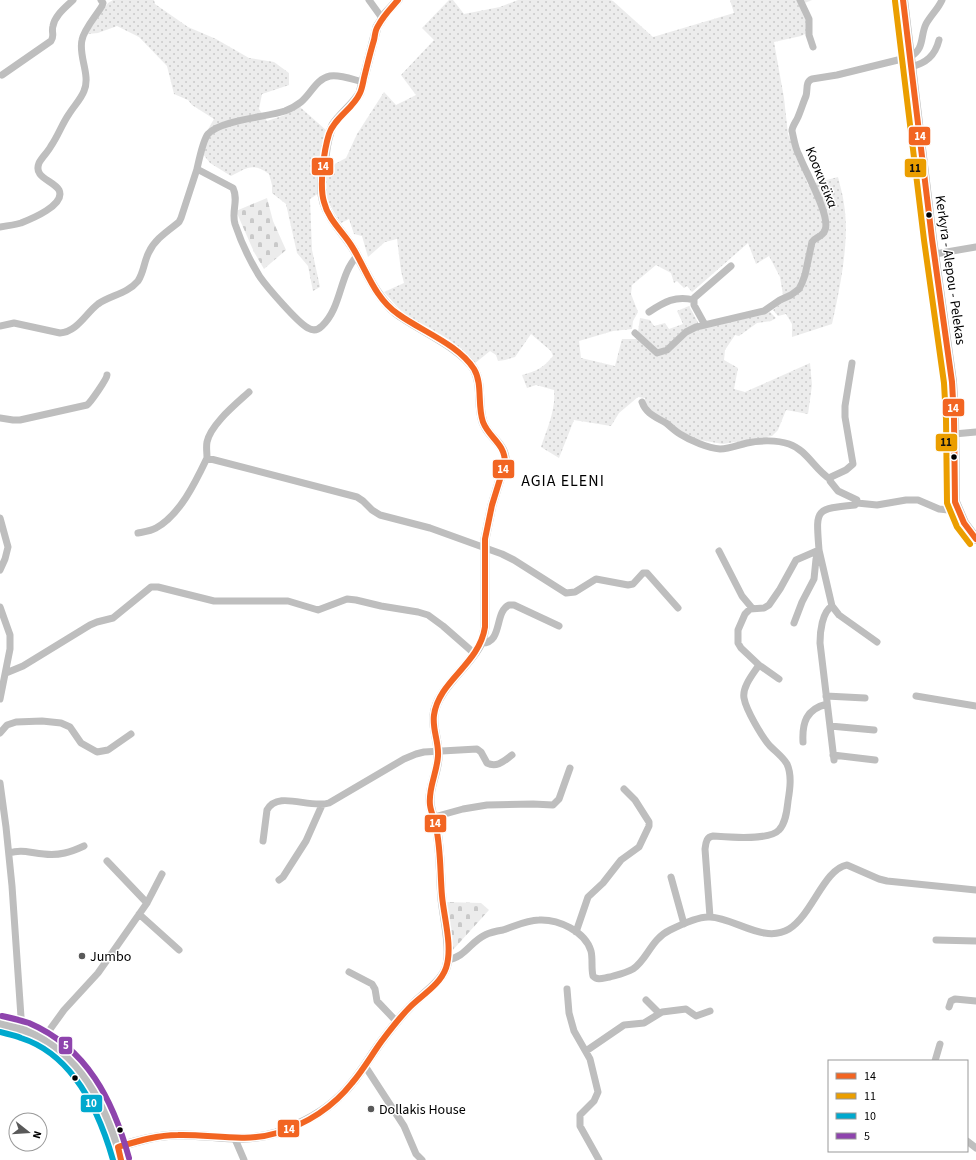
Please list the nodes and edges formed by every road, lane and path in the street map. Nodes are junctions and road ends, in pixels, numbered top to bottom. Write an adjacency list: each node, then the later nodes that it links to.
1 (73, 0): 12 (street)
2 (101, 0): 15 (street)
3 (369, 0): 8 (street)
4 (398, 0): 8 (street)
5 (800, 0): 10 (street)
6 (904, 0): 11 (main road, Kerkyra - Alepou - Pelekas)
7 (942, 0): 11 (street)
8 (382, 18): 13 (street)
9 (939, 40): 11 (street)
10 (813, 47)
11 (911, 62): 17 (main road, Kerkyra - Alepou - Pelekas); 22 (street, Κοσκινεϊκα)
12 (2, 76)
13 (363, 82): 14 (street); 18 (street)
14 (197, 169): 18 (street); 23 (street)
15 (0, 227)
16 (976, 246): 17 (street)
17 (934, 254): 31 (main road, Kerkyra - Alepou - Pelekas)
18 (357, 256): 39 (street)
19 (731, 266): 20 (street)
20 (694, 300): 21 (street); 22 (street)
21 (649, 312)
22 (705, 325): 24 (street, Κοσκινεϊκα)
23 (0, 326)
24 (635, 333)
25 (852, 363): 33 (street)
26 (107, 375): 29 (street)
27 (249, 392): 32 (street)
28 (642, 402): 33 (street)
29 (0, 418)
30 (976, 432): 31 (street)
31 (954, 434): 35 (main road, Kerkyra - Alepou - Pelekas)
32 (207, 458): 37 (street); 39 (street)
33 (830, 479): 34 (street)
34 (858, 503): 35 (street); 40 (street)
35 (958, 511): 38 (main road, Kerkyra - Alepou - Pelekas)
36 (0, 518): 42 (street)
37 (138, 533)
38 (976, 539)
39 (484, 548): 45 (street); 50 (street)
40 (819, 550): 43 (street); 46 (street); 47 (street)
41 (719, 551): 46 (street)
42 (0, 570)
43 (832, 606): 49 (street); 58 (street)
44 (0, 607): 53 (street)
45 (678, 608)
46 (752, 608): 52 (street)
47 (794, 623)
48 (559, 626): 50 (street)
49 (878, 642)
50 (482, 643): 51 (street)
51 (475, 654): 53 (street); 65 (street)
52 (759, 665): 54 (street); 83 (street)
53 (6, 673): 57 (street)
54 (779, 679)
55 (916, 696): 59 (street)
56 (865, 698): 58 (street)
57 (0, 699)
58 (826, 700): 60 (street); 64 (street)
59 (976, 706)
60 (830, 726): 61 (street); 67 (street)
61 (874, 730)
62 (0, 733): 63 (street)
63 (131, 734)
64 (803, 742)
65 (438, 751): 66 (street); 71 (street); 72 (street)
66 (512, 755)
67 (875, 760)
68 (570, 768): 72 (street)
69 (0, 783): 75 (street)
70 (624, 789): 85 (street)
71 (322, 805): 73 (street); 79 (street)
72 (434, 817): 89 (street)
73 (263, 841)
74 (84, 846): 75 (street)
75 (9, 853): 99 (street)
76 (107, 861): 81 (street)
77 (162, 874): 81 (street)
78 (671, 877): 84 (street)
79 (279, 880)
80 (976, 890): 83 (street)
81 (146, 903): 82 (street)
82 (139, 914): 88 (street); 100 (street)
83 (710, 917): 84 (street)
84 (684, 924): 85 (street)
85 (576, 932): 89 (street)
86 (936, 940): 87 (street)
87 (976, 941)
88 (179, 950)
89 (448, 960): 97 (street)
90 (349, 972): 97 (street)
91 (567, 989): 102 (street)
92 (646, 1000): 96 (street)
93 (976, 1001): 94 (street)
94 (948, 1007)
95 (710, 1011): 96 (street)
96 (659, 1014): 102 (street)
97 (396, 1021): 104 (street)
98 (0, 1024): 99 (main road)
99 (19, 1028): 100 (main road)
100 (43, 1039): 107 (main road)
101 (940, 1044): 103 (street)
102 (586, 1051): 112 (street)
103 (935, 1060)
104 (364, 1066): 105 (street); 111 (street)
105 (236, 1139): 107 (street); 110 (street)
106 (968, 1142): 108 (street)
107 (118, 1147): 109 (main road)
108 (976, 1148)
109 (121, 1160)
110 (244, 1160)
111 (422, 1160)
112 (598, 1160)

